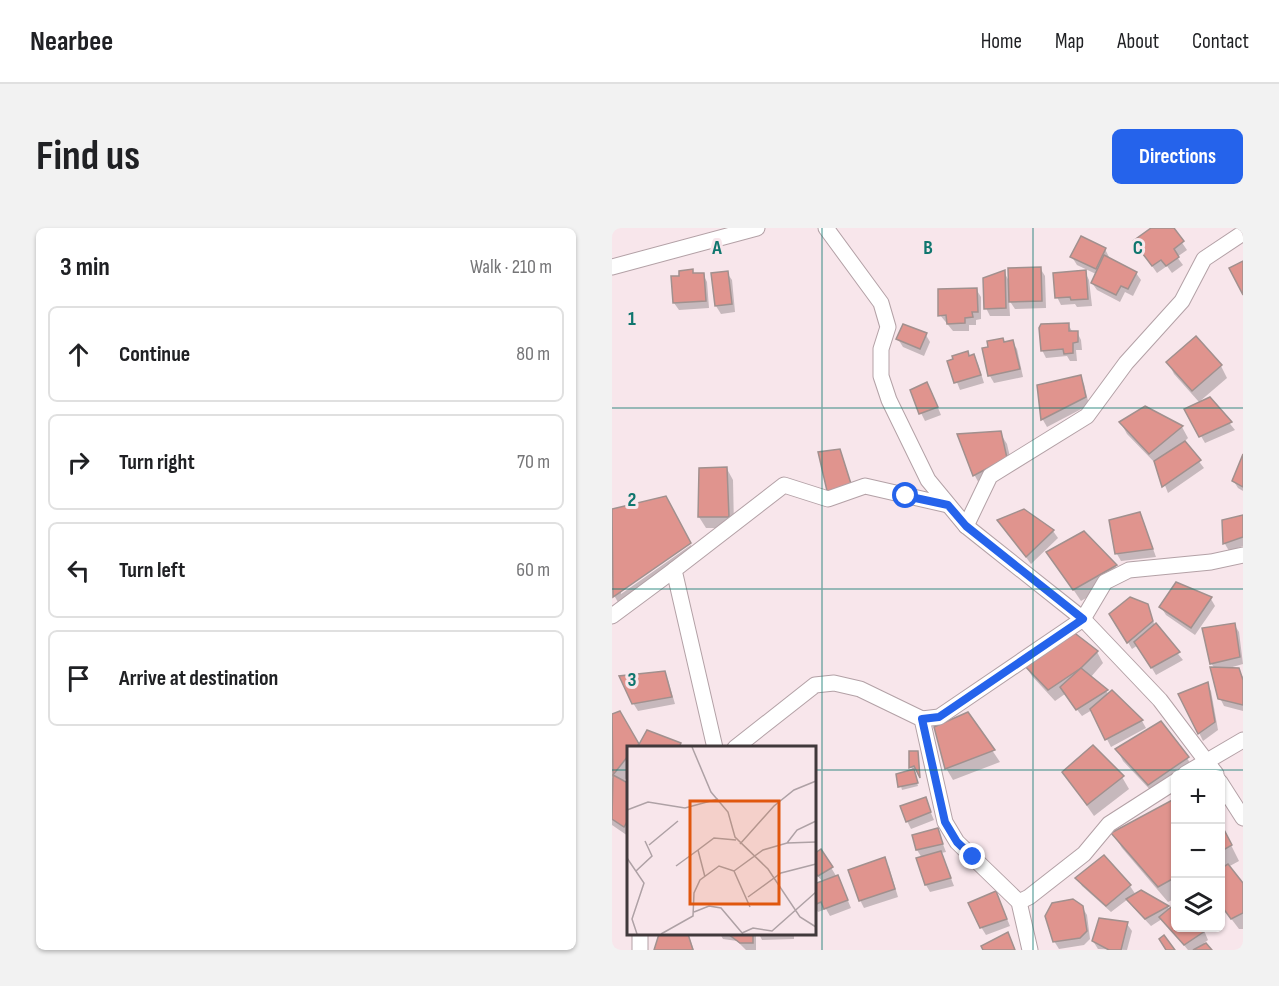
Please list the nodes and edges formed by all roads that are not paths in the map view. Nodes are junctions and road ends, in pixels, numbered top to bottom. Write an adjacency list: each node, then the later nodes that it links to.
1 (757, 228): 4 (street)
2 (826, 228): 5 (street)
3 (1243, 233): 6 (street)
4 (612, 267)
5 (948, 505): 6 (street); 8 (street)
6 (966, 526): 10 (street)
7 (1243, 555): 10 (street)
8 (674, 570): 9 (street); 13 (street)
9 (612, 616)
10 (1083, 619): 11 (street); 15 (street)
11 (922, 719): 14 (street); 21 (street)
12 (1243, 740): 15 (street)
13 (715, 746)
14 (736, 746)
15 (1207, 760): 16 (street); 17 (street)
16 (1191, 770)
17 (1213, 770)
18 (1171, 784): 21 (street)
19 (1225, 789): 20 (street)
20 (1243, 818)
21 (1019, 902): 22 (street)
22 (1030, 950)

